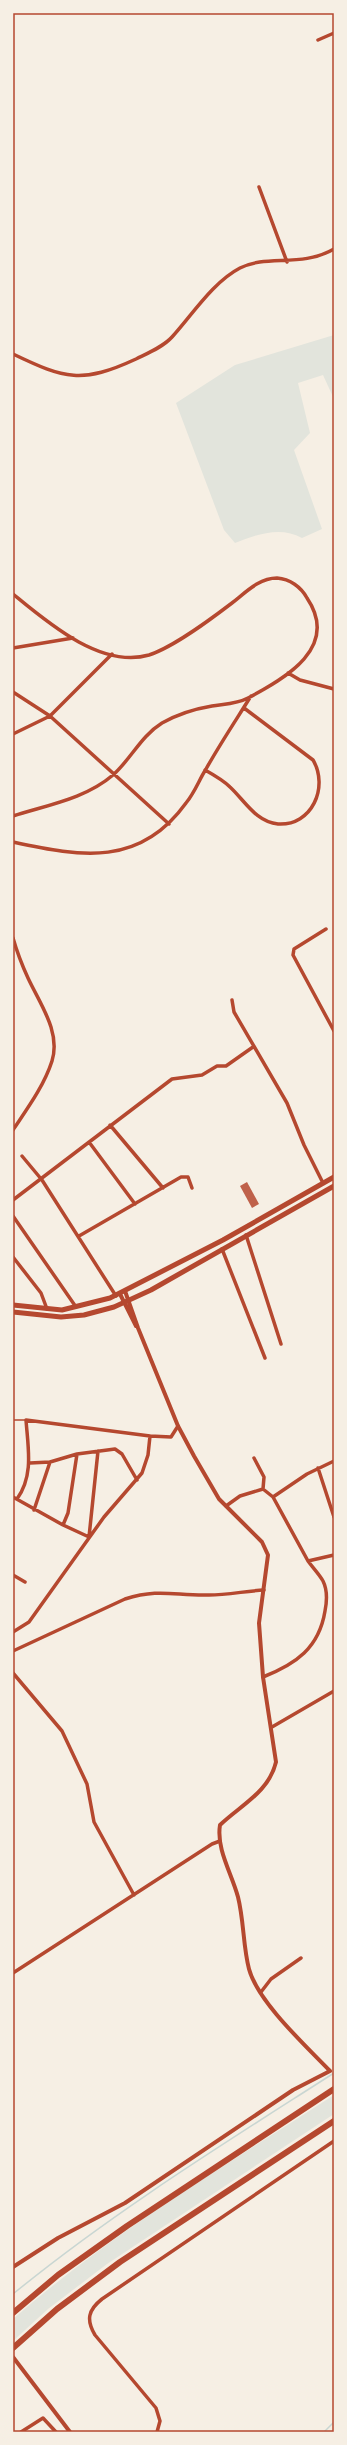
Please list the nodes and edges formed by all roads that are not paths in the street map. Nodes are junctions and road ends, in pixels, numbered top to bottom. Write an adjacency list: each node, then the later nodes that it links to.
1 (334, 33): 2 (street)
2 (318, 40)
3 (259, 187): 5 (street)
4 (334, 249): 5 (street)
5 (287, 262): 6 (street)
6 (13, 354)
7 (13, 594): 8 (street)
8 (73, 638): 9 (street); 10 (street)
9 (13, 648)
10 (112, 654): 11 (street); 16 (street)
11 (288, 674): 12 (street); 14 (street)
12 (334, 689)
13 (13, 692): 16 (street)
14 (251, 696): 15 (street); 19 (street)
15 (244, 708): 18 (street); 18 (street)
16 (50, 716): 17 (street); 19 (street)
17 (13, 734)
18 (205, 770): 21 (street)
19 (114, 774): 20 (street); 21 (street)
20 (13, 816)
21 (169, 824): 22 (street)
22 (13, 842)
23 (326, 929): 26 (street)
24 (13, 938): 29 (street)
25 (232, 1000): 27 (street)
26 (334, 1031)
27 (253, 1047): 28 (street); 34 (street)
28 (110, 1126): 30 (street); 36 (street)
29 (13, 1130)
30 (89, 1142): 33 (street); 39 (street)
31 (22, 1156): 33 (street)
32 (334, 1177): 34 (main road)
33 (42, 1180): 38 (street); 42 (street)
34 (323, 1183): 45 (main road)
35 (334, 1186): 41 (main road)
36 (163, 1188): 37 (street); 39 (street)
37 (192, 1188)
38 (13, 1200)
39 (135, 1204): 42 (street)
40 (13, 1216): 48 (street)
41 (246, 1235): 43 (main road); 51 (street)
42 (79, 1236): 45 (street)
43 (222, 1249): 46 (main road); 52 (street)
44 (13, 1257): 49 (street)
45 (120, 1294): 46 (street); 48 (main road)
46 (127, 1302): 50 (main road); 55 (street)
47 (13, 1305): 49 (main road)
48 (76, 1308): 49 (main road)
49 (47, 1310)
50 (13, 1312)
51 (281, 1344)
52 (265, 1358)
53 (13, 1420): 54 (lane)
54 (26, 1420): 56 (street); 62 (street)
55 (178, 1426): 56 (street); 68 (street)
56 (150, 1436): 64 (street)
57 (98, 1451): 58 (street); 64 (street); 72 (street)
58 (77, 1454): 61 (street); 71 (street)
59 (254, 1458): 65 (street)
60 (334, 1461): 63 (street)
61 (50, 1462): 62 (street); 69 (street)
62 (30, 1463): 67 (street)
63 (318, 1468): 66 (street); 70 (street)
64 (137, 1480): 72 (street)
65 (263, 1489): 66 (street); 68 (street)
66 (273, 1497): 74 (street)
67 (15, 1498): 69 (street)
68 (226, 1506): 77 (street)
69 (34, 1510): 71 (street)
70 (334, 1517)
71 (63, 1525): 72 (street)
72 (89, 1537): 78 (street)
73 (334, 1555): 74 (street)
74 (308, 1561): 81 (street)
75 (13, 1575): 76 (street)
76 (25, 1582)
77 (264, 1590): 79 (street); 81 (street)
78 (13, 1632)
79 (13, 1651)
80 (13, 1673): 85 (street)
81 (263, 1677): 83 (street)
82 (334, 1690): 83 (street)
83 (272, 1727): 84 (street)
84 (220, 1841): 85 (street); 88 (street)
85 (134, 1895): 87 (street)
86 (301, 1958): 88 (street)
87 (13, 1973)
88 (261, 1992): 90 (street)
89 (334, 2068): 90 (street)
90 (330, 2071): 94 (street)
91 (334, 2089): 95 (highway)
92 (334, 2121): 96 (highway)
93 (334, 2141): 101 (street)
94 (13, 2267)
95 (13, 2312)
96 (13, 2348)
97 (14, 2359): 100 (street)
98 (21, 2432): 99 (street)
99 (56, 2432)
100 (70, 2432)
101 (157, 2432)

